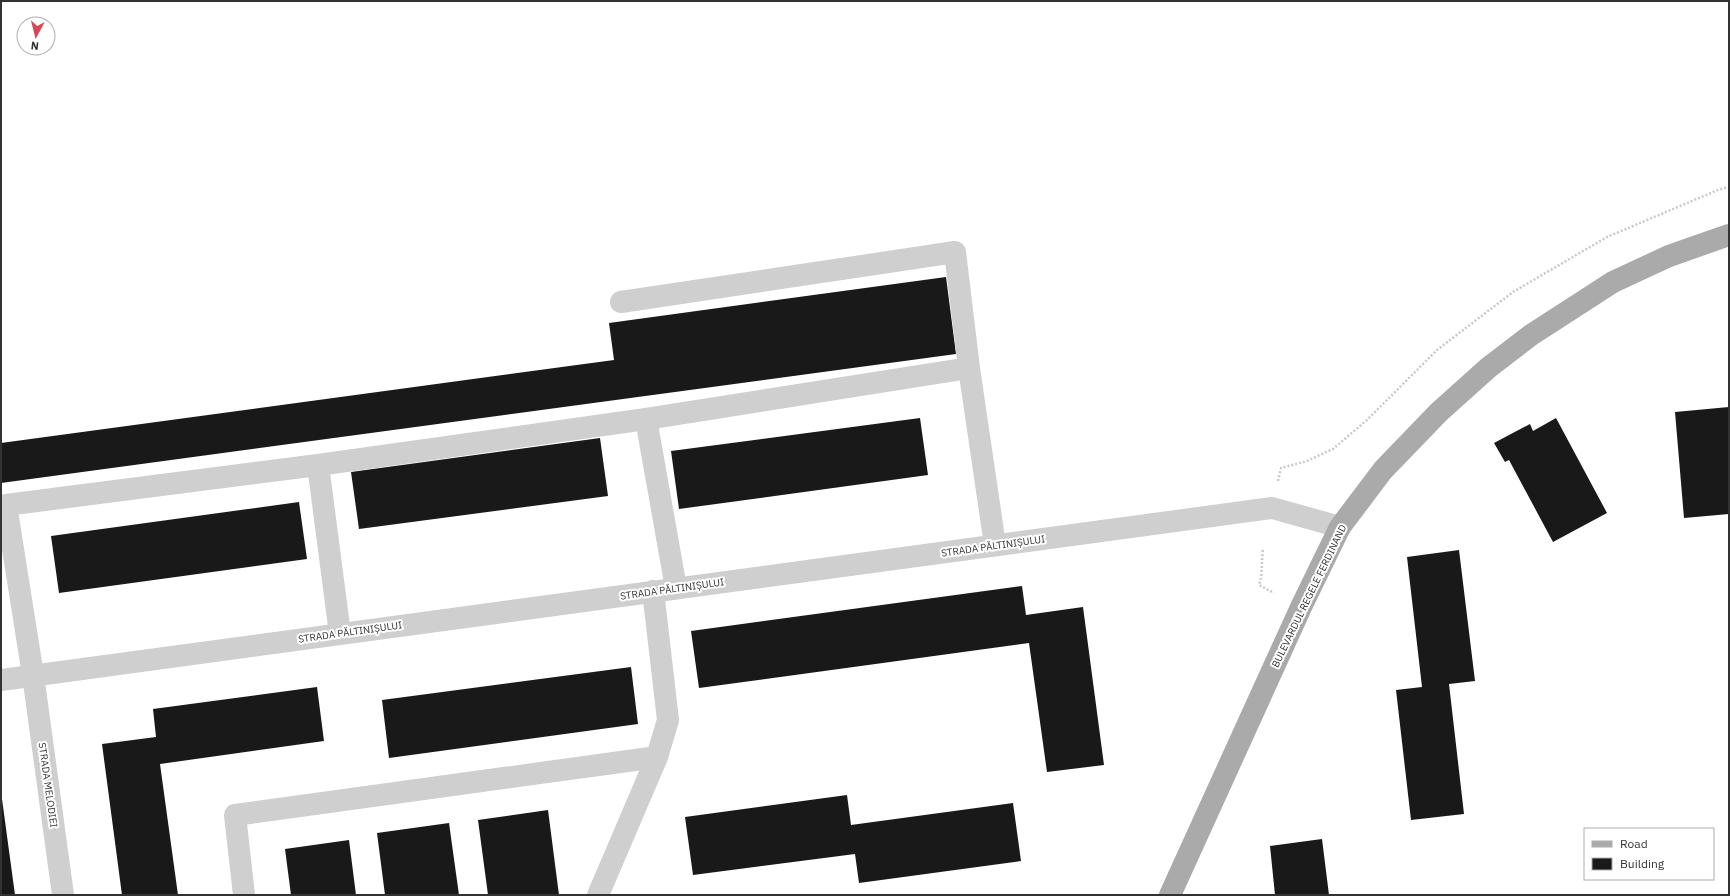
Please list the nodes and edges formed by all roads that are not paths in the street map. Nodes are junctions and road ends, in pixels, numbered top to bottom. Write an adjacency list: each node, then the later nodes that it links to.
1 (1729, 235): 7 (main road, BULEVARDUL REGELE FERDINAND)
2 (620, 302): 3 (street)
3 (969, 368): 4 (street); 8 (street)
4 (646, 419): 5 (street); 9 (street)
5 (318, 465): 6 (street); 11 (street)
6 (4, 505): 12 (street, STRADA MELODIEI)
7 (1340, 527): 8 (street, STRADA PĂLTINIȘULUI); 18 (main road, BULEVARDUL REGELE FERDINAND)
8 (995, 545): 9 (street, STRADA PĂLTINIȘULUI)
9 (676, 588): 10 (street, STRADA PĂLTINIȘULUI)
10 (653, 591): 11 (street, STRADA PĂLTINIȘULUI); 14 (street)
11 (340, 634): 12 (street, STRADA PĂLTINIȘULUI)
12 (33, 675): 13 (street, STRADA PĂLTINIȘULUI); 15 (street, STRADA MELODIEI)
13 (1, 680)
14 (657, 757): 16 (street); 17 (street)
15 (63, 895)
16 (244, 895)
17 (598, 895)
18 (1170, 895)

